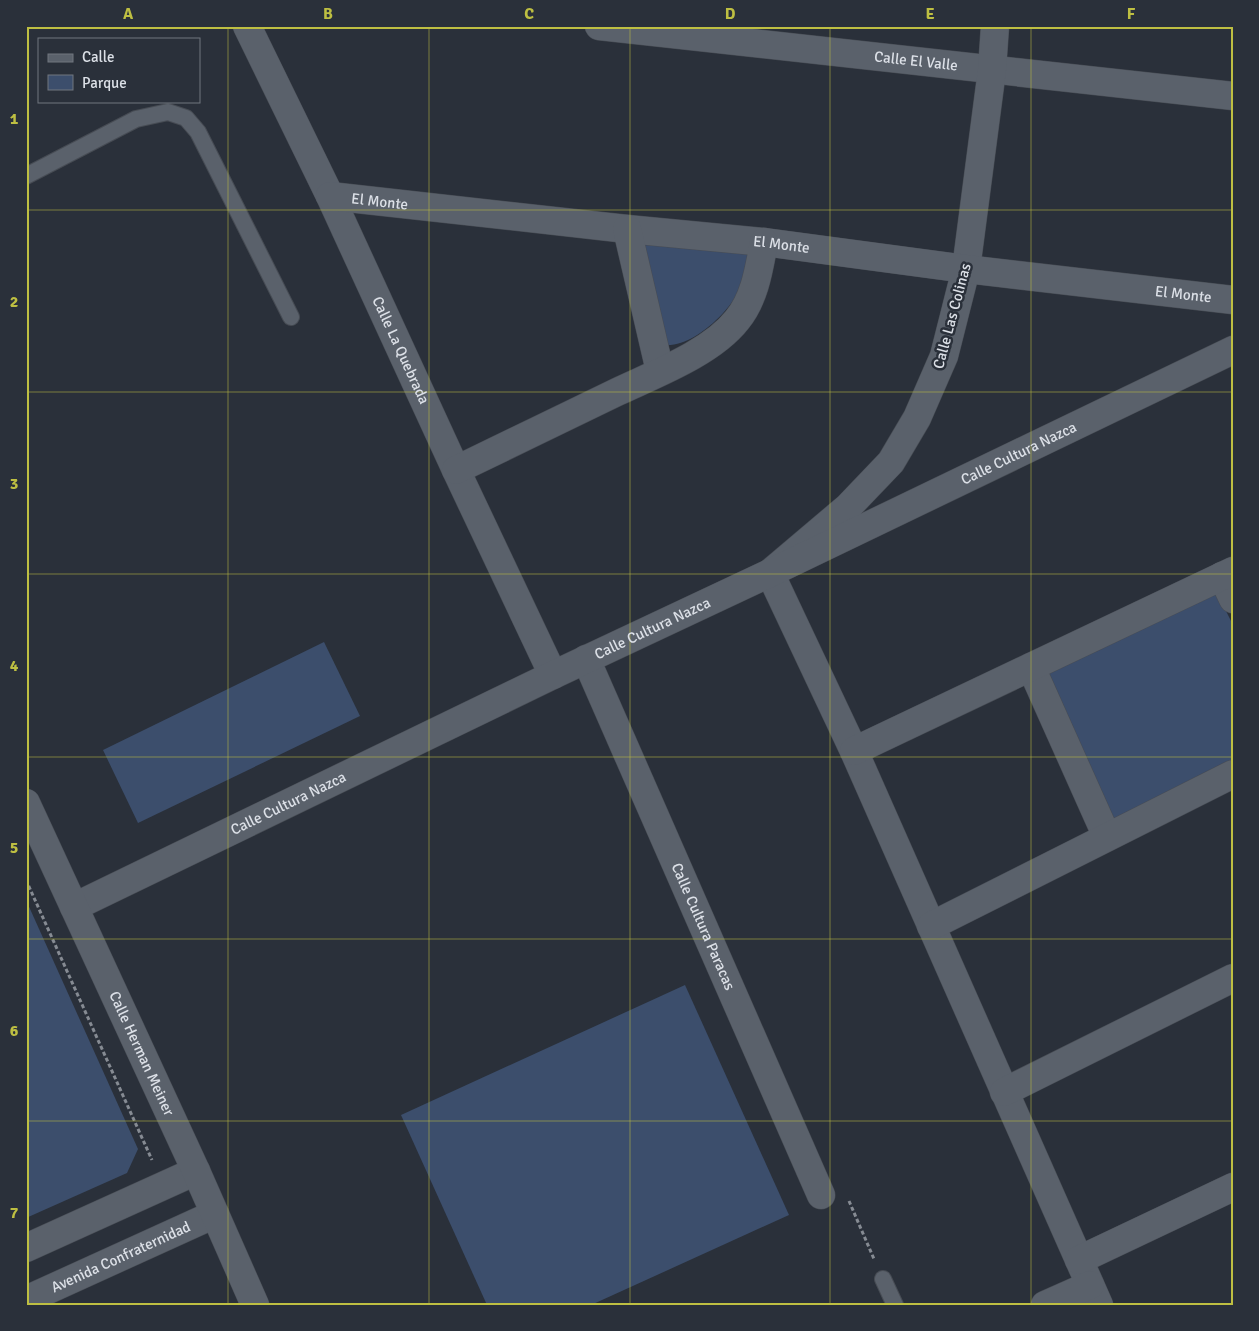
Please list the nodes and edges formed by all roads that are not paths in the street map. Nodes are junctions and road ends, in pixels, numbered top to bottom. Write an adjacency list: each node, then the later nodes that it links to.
1 (247, 26): 8 (street, Calle La Quebrada)
2 (995, 26): 5 (street, Calle Las Colinas)
3 (608, 27): 4 (street, Calle El Valle)
4 (803, 37): 5 (street, Calle El Valle)
5 (992, 70): 6 (street, Calle El Valle); 11 (street, Calle Las Colinas)
6 (1233, 96)
7 (26, 176): 13 (lane)
8 (330, 196): 9 (street, El Monte); 16 (street, Calle La Quebrada)
9 (626, 229): 10 (street, El Monte); 15 (street)
10 (764, 242): 11 (street, El Monte); 15 (street)
11 (966, 269): 12 (street, El Monte); 17 (street, Calle Las Colinas)
12 (1233, 300)
13 (291, 318)
14 (1233, 350): 17 (street, Calle Cultura Nazca)
15 (660, 372): 16 (street)
16 (456, 470): 21 (street, Calle La Quebrada)
17 (770, 573): 19 (street, Calle Cultura Nazca); 22 (street)
18 (1229, 582): 20 (street)
19 (586, 659): 21 (street, Calle Cultura Nazca); 32 (street, Calle Cultura Paracas)
20 (1031, 667): 22 (street); 25 (street)
21 (553, 675): 26 (street, Calle Cultura Nazca)
22 (854, 751): 27 (street)
23 (1233, 774): 25 (street)
24 (26, 803): 26 (street, Calle Herman Meiner)
25 (1107, 837): 27 (street)
26 (74, 907): 30 (street, Calle Herman Meiner)
27 (931, 926): 29 (street)
28 (1233, 978): 29 (street)
29 (1004, 1092): 35 (street)
30 (196, 1171): 33 (street, Calle Herman Meiner); 34 (street)
31 (1233, 1187): 35 (street)
32 (821, 1195)
33 (215, 1214): 38 (street, Avenida Confraternidad); 39 (street, Calle Herman Meiner)
34 (26, 1248)
35 (1079, 1260): 37 (street)
36 (883, 1279): 40 (lane)
37 (1095, 1295): 41 (street)
38 (26, 1300)
39 (255, 1305)
40 (895, 1305)
41 (1045, 1305)

